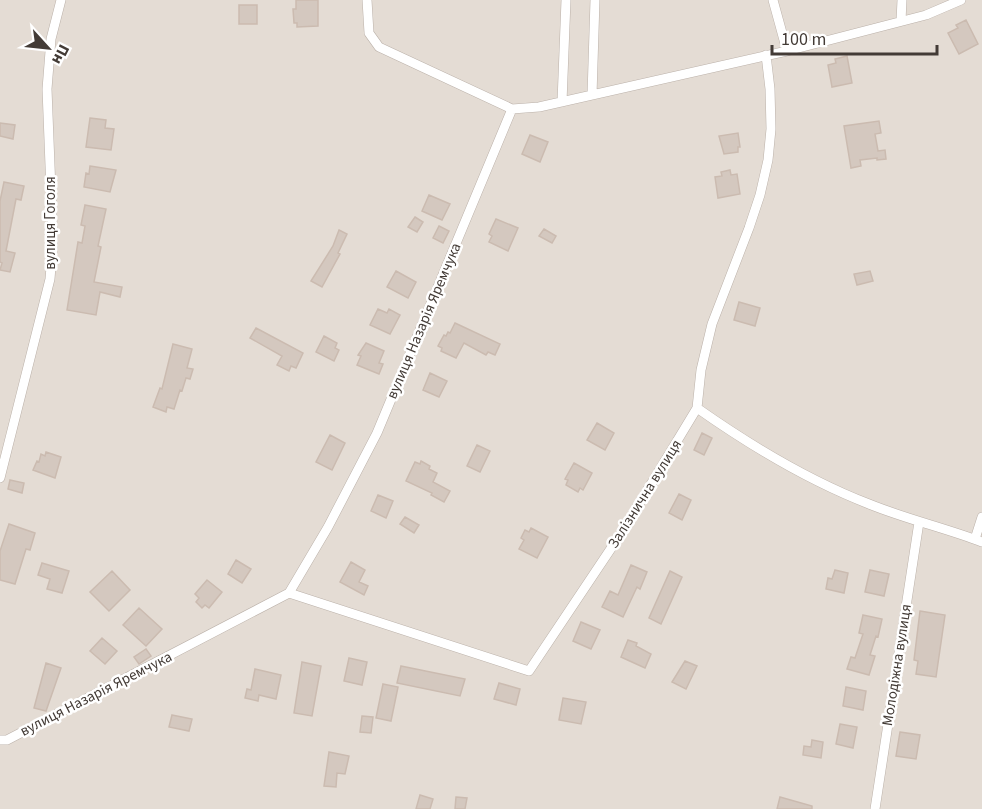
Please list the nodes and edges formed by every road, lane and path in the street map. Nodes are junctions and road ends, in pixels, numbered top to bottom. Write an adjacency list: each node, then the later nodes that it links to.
1 (61, 0): 15 (street, вулиця Гоголя)
2 (367, 0): 13 (street)
3 (566, 0): 12 (street)
4 (595, 0): 11 (street)
5 (773, 0): 9 (street)
6 (902, 0): 8 (street)
7 (962, 0): 8 (street)
8 (901, 21): 9 (street)
9 (787, 51): 10 (street)
10 (766, 55): 11 (street); 14 (street, Залізнична вулиця)
11 (592, 95): 12 (street)
12 (562, 102): 13 (street)
13 (512, 109): 19 (street, вулиця Назарія Яремчука)
14 (697, 408): 17 (street); 19 (street, Залізнична вулиця)
15 (0, 478)
16 (982, 518): 18 (street)
17 (919, 522): 18 (street); 21 (street, Молодіжна вулиця)
18 (978, 541)
19 (289, 593): 20 (street, вулиця Назарія Яремчука)
20 (0, 740)
21 (875, 809)

